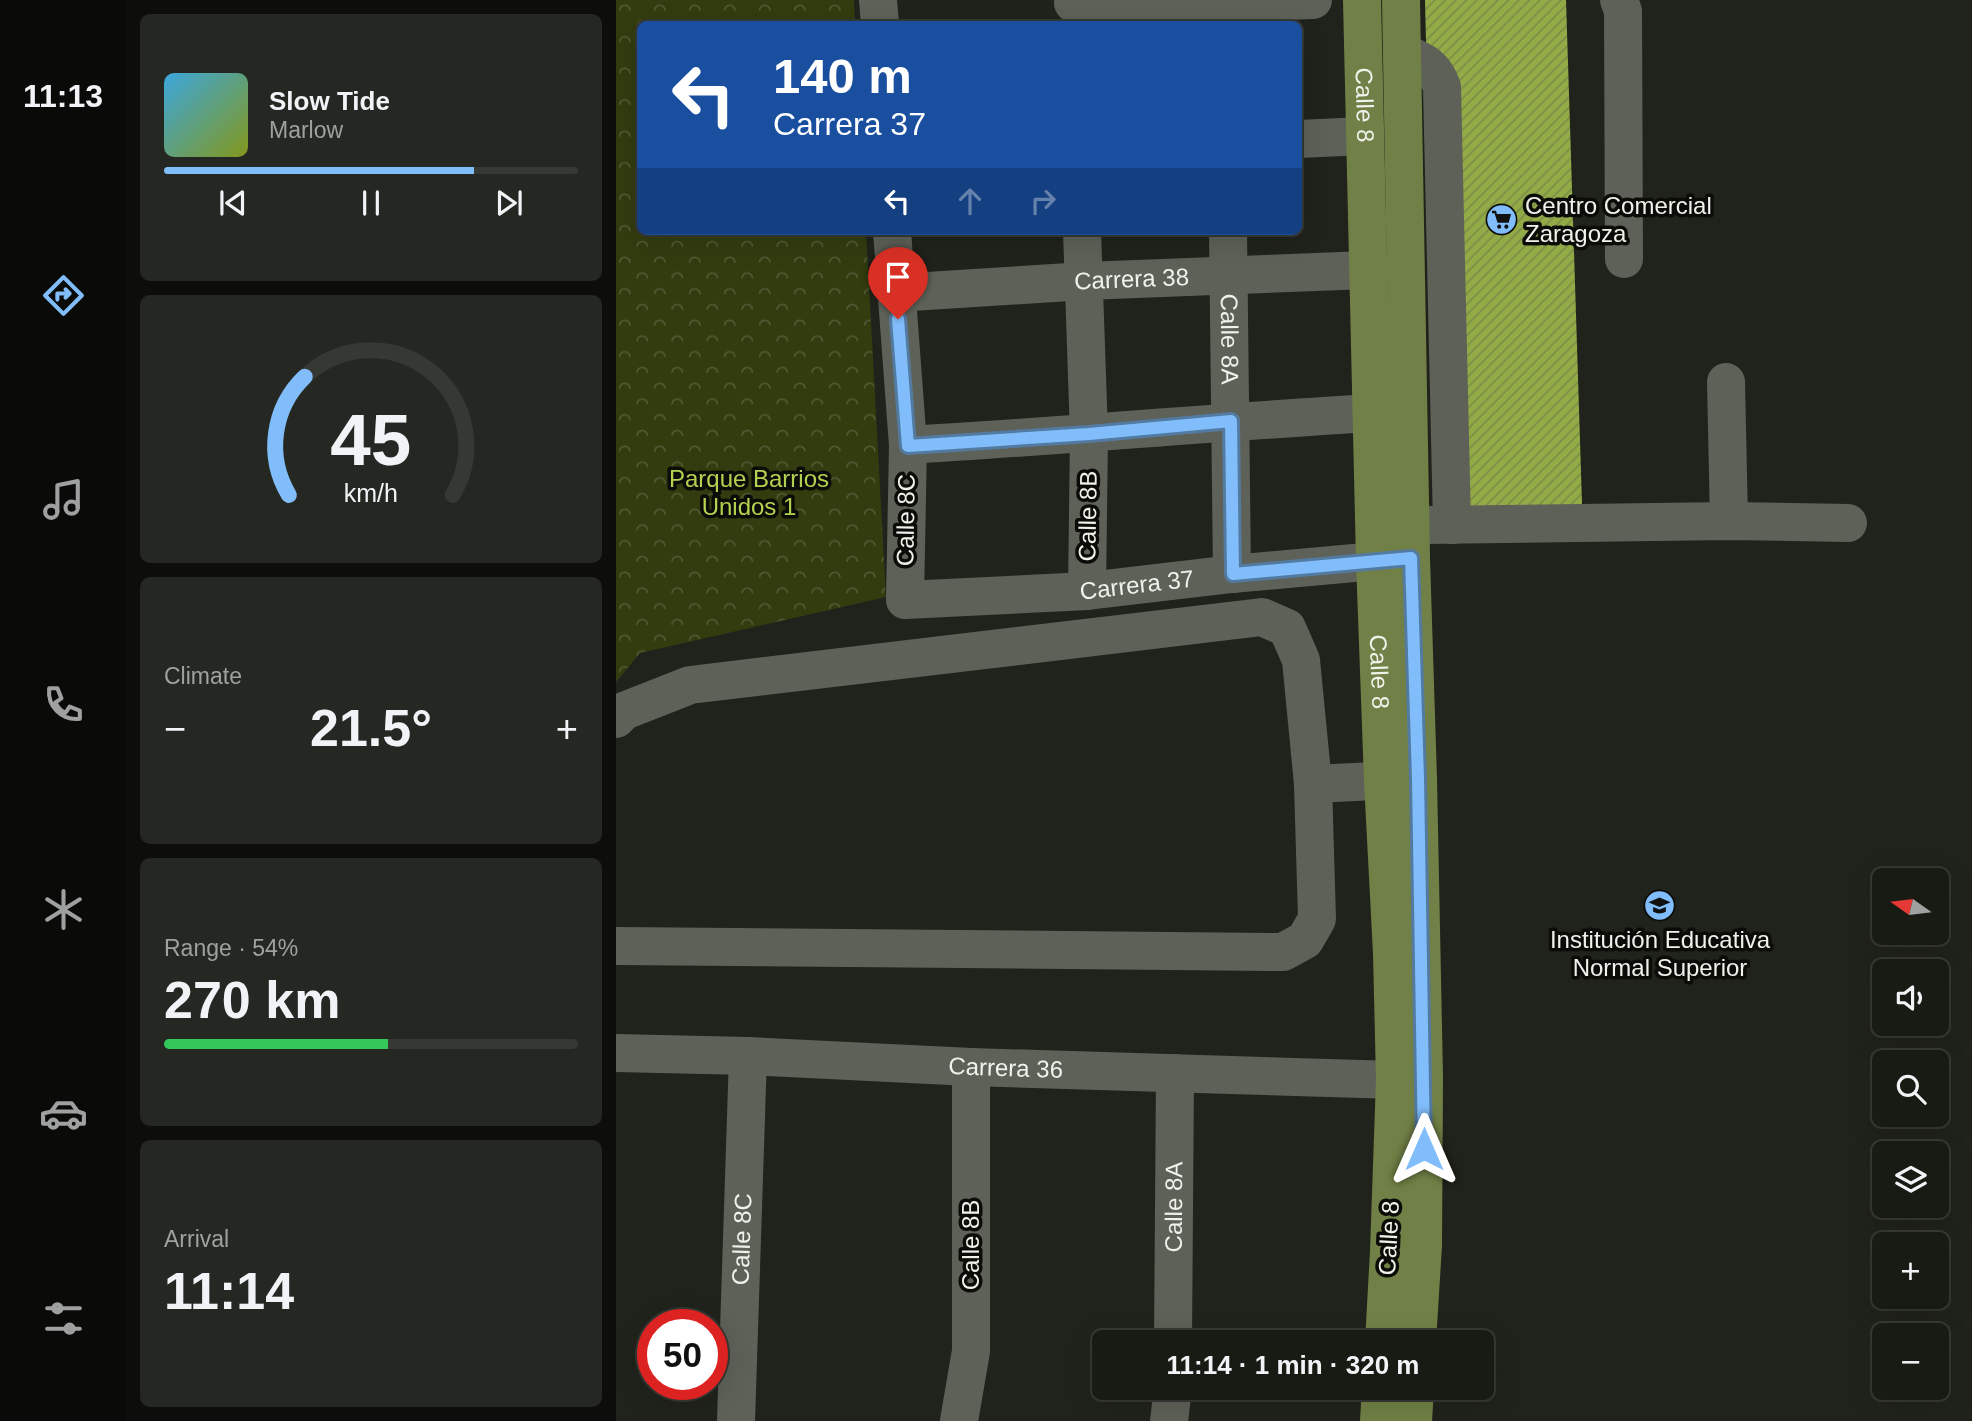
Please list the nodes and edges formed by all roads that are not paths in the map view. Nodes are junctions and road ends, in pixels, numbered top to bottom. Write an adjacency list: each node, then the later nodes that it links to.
1 (878, 0): 8 (street)
2 (1313, 0): 7 (street)
3 (1362, 0): 10 (main road, Calle 8)
4 (1401, 0): 9 (main road, Calle 8)
5 (1619, 0): 15 (street)
6 (1073, 9): 7 (street)
7 (1224, 9)
8 (880, 21)
9 (1402, 52): 27 (street); 28 (main road, Calle 8)
10 (1365, 136): 11 (street); 16 (main road, Calle 8)
11 (1302, 139)
12 (892, 235): 19 (street, Calle 8C)
13 (1082, 235): 18 (street, Calle 8B)
14 (1228, 235): 17 (street, Calle 8A)
15 (1624, 259)
16 (1368, 270): 17 (street, Carrera 38); 21 (main road, Calle 8)
17 (1229, 275): 18 (street, Carrera 38); 22 (street, Calle 8A)
18 (1085, 281): 19 (street, Carrera 38); 23 (street, Calle 8B)
19 (896, 293): 24 (street, Calle 8C)
20 (1726, 382): 25 (street)
21 (1372, 413): 22 (street); 28 (main road, Calle 8)
22 (1231, 421): 23 (street); 29 (street, Calle 8A)
23 (1089, 434): 24 (street); 30 (street, Calle 8B)
24 (908, 446): 31 (street, Calle 8C)
25 (1729, 521): 26 (street, Carrera 37); 27 (street, Carrera 37)
26 (1848, 523)
27 (1452, 525): 28 (street, Carrera 37)
28 (1399, 548): 29 (street, Carrera 37); 33 (main road, Calle 8)
29 (1233, 574): 30 (street, Carrera 37)
30 (1087, 591): 31 (street, Carrera 37)
31 (905, 600)
32 (616, 719): 34 (street)
33 (1400, 780): 34 (street); 40 (main road, Calle 8); 43 (main road, Calle 8)
34 (1313, 784): 35 (street)
35 (616, 946)
36 (616, 1053): 37 (street, Carrera 36)
37 (748, 1056): 38 (street, Carrera 36); 47 (street, Calle 8C)
38 (971, 1068): 39 (street, Carrera 36); 48 (street, Calle 8B)
39 (1175, 1073): 40 (street, Carrera 36); 41 (street, Calle 8A)
40 (1395, 1080): 42 (main road, Calle 8)
41 (1173, 1330)
42 (1385, 1330)
43 (1418, 1330)
44 (1172, 1400): 49 (street)
45 (1380, 1400): 50 (main road)
46 (1414, 1400): 51 (main road)
47 (736, 1421)
48 (959, 1421)
49 (1169, 1421)
50 (1379, 1421)
51 (1412, 1421)

